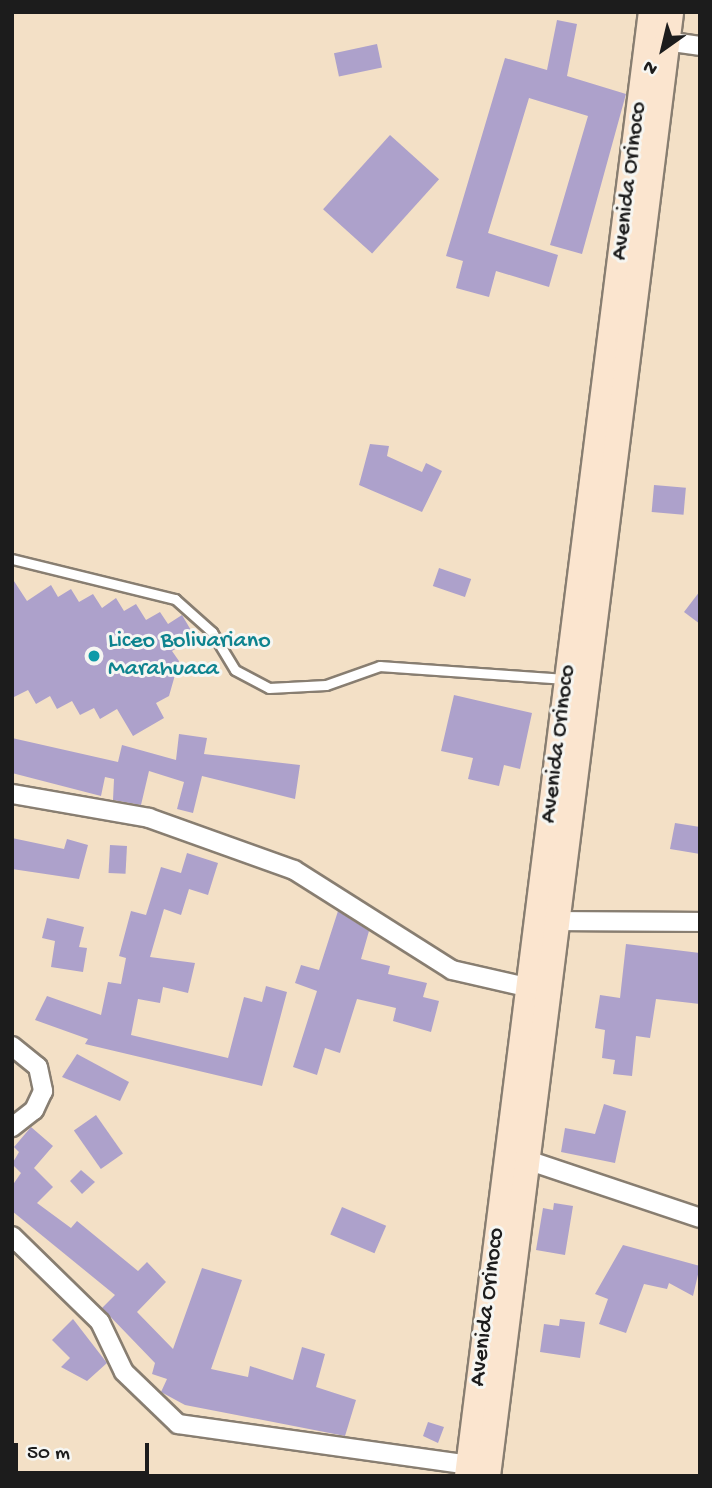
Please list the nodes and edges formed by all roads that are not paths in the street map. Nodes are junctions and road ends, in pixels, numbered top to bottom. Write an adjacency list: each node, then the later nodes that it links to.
1 (651, 12): 3 (street, Avenida Orinoco)
2 (671, 12): 3 (street, Avenida Orinoco)
3 (657, 40): 4 (street); 6 (street, Avenida Orinoco); 8 (street, Avenida Orinoco)
4 (700, 46)
5 (12, 559): 6 (lane)
6 (567, 679): 10 (street, Avenida Orinoco)
7 (12, 794): 10 (street)
8 (559, 921): 9 (street); 10 (street, Avenida Orinoco)
9 (700, 922)
10 (539, 990): 13 (street, Avenida Orinoco); 16 (street, Avenida Orinoco)
11 (12, 1046): 12 (street)
12 (12, 1127)
13 (527, 1160): 14 (street); 16 (street, Avenida Orinoco)
14 (700, 1218)
15 (12, 1236): 16 (street)
16 (474, 1472)

